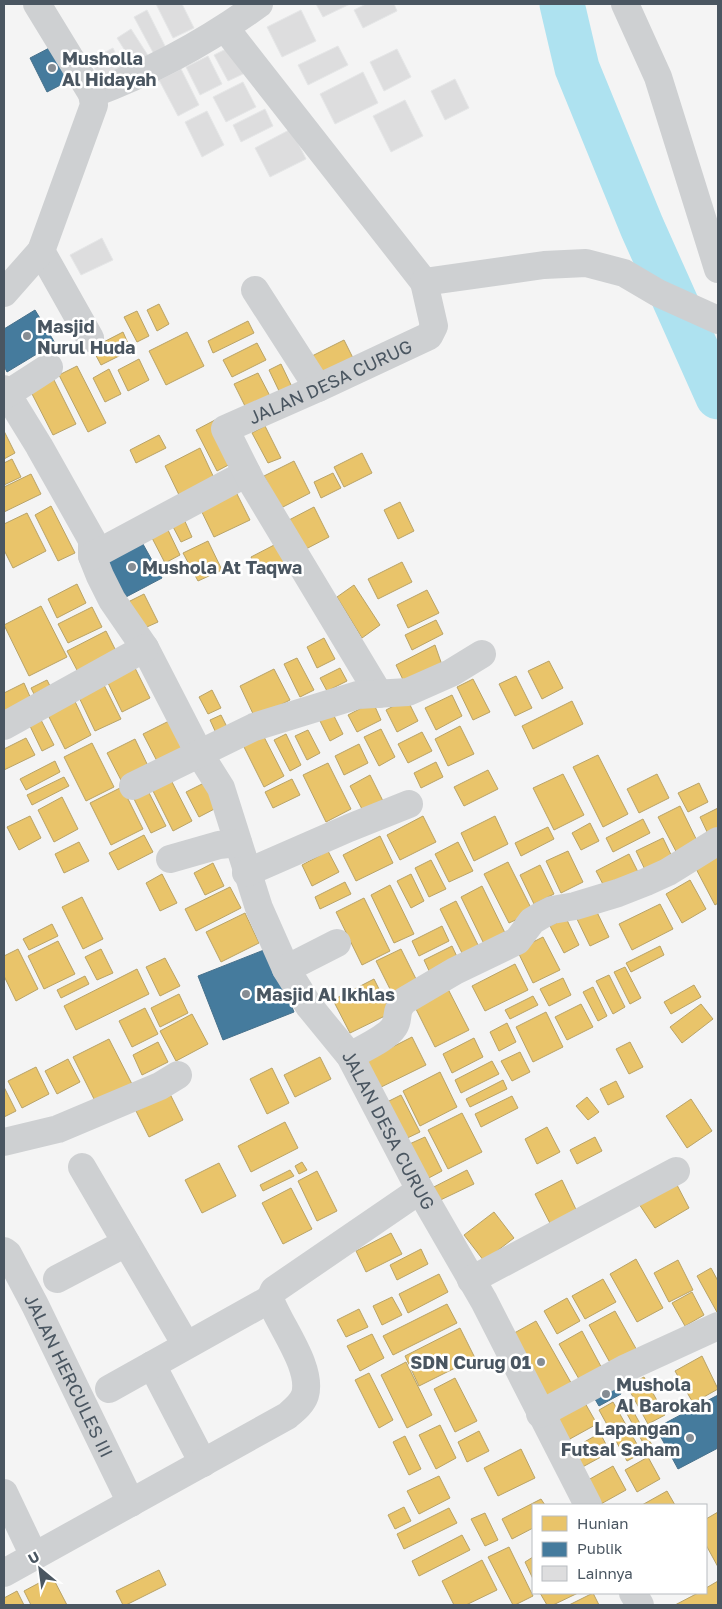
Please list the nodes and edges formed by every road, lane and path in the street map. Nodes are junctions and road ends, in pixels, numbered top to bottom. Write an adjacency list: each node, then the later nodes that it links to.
1 (37, 4): 5 (street)
2 (259, 4): 4 (street)
3 (625, 4): 7 (street)
4 (225, 28): 5 (street); 8 (street, JALAN DESA CURUG)
5 (92, 94): 6 (street)
6 (41, 251): 10 (street); 12 (street)
7 (718, 270)
8 (424, 282): 11 (street); 14 (street, JALAN DESA CURUG)
9 (254, 290): 14 (street)
10 (4, 293)
11 (718, 320)
12 (90, 338)
13 (49, 367): 15 (street)
14 (318, 388): 16 (street, JALAN DESA CURUG)
15 (5, 393): 17 (street, JALAN DESA CURUG)
16 (247, 473): 17 (street); 20 (street, JALAN DESA CURUG)
17 (92, 556): 18 (street, JALAN DESA CURUG)
18 (145, 648): 21 (street); 22 (street, JALAN DESA CURUG)
19 (482, 654): 20 (street)
20 (379, 694): 22 (street)
21 (4, 726)
22 (199, 753): 23 (street); 26 (street, JALAN DESA CURUG)
23 (133, 786)
24 (409, 804): 28 (street)
25 (718, 841): 31 (street)
26 (238, 844): 27 (street); 28 (street, JALAN DESA CURUG)
27 (170, 859)
28 (246, 873): 30 (street, JALAN DESA CURUG)
29 (337, 943): 30 (street)
30 (286, 969): 31 (street, JALAN DESA CURUG)
31 (350, 1056): 36 (street, JALAN DESA CURUG)
32 (178, 1075): 33 (street)
33 (4, 1142)
34 (82, 1168): 37 (street)
35 (676, 1171): 40 (street)
36 (420, 1190): 40 (street, JALAN DESA CURUG); 41 (street)
37 (126, 1243): 39 (street); 43 (street)
38 (4, 1251): 49 (street, JALAN HERCULES III)
39 (57, 1279)
40 (471, 1280): 46 (street, JALAN DESA CURUG)
41 (270, 1299): 43 (street); 47 (street)
42 (718, 1326): 46 (street)
43 (186, 1345): 44 (street)
44 (152, 1365): 45 (street); 47 (street)
45 (109, 1389)
46 (540, 1414): 50 (street, JALAN DESA CURUG)
47 (203, 1463): 49 (street)
48 (4, 1493): 51 (street)
49 (131, 1503): 51 (street)
50 (587, 1504)
51 (34, 1556): 52 (street)
52 (4, 1573)

